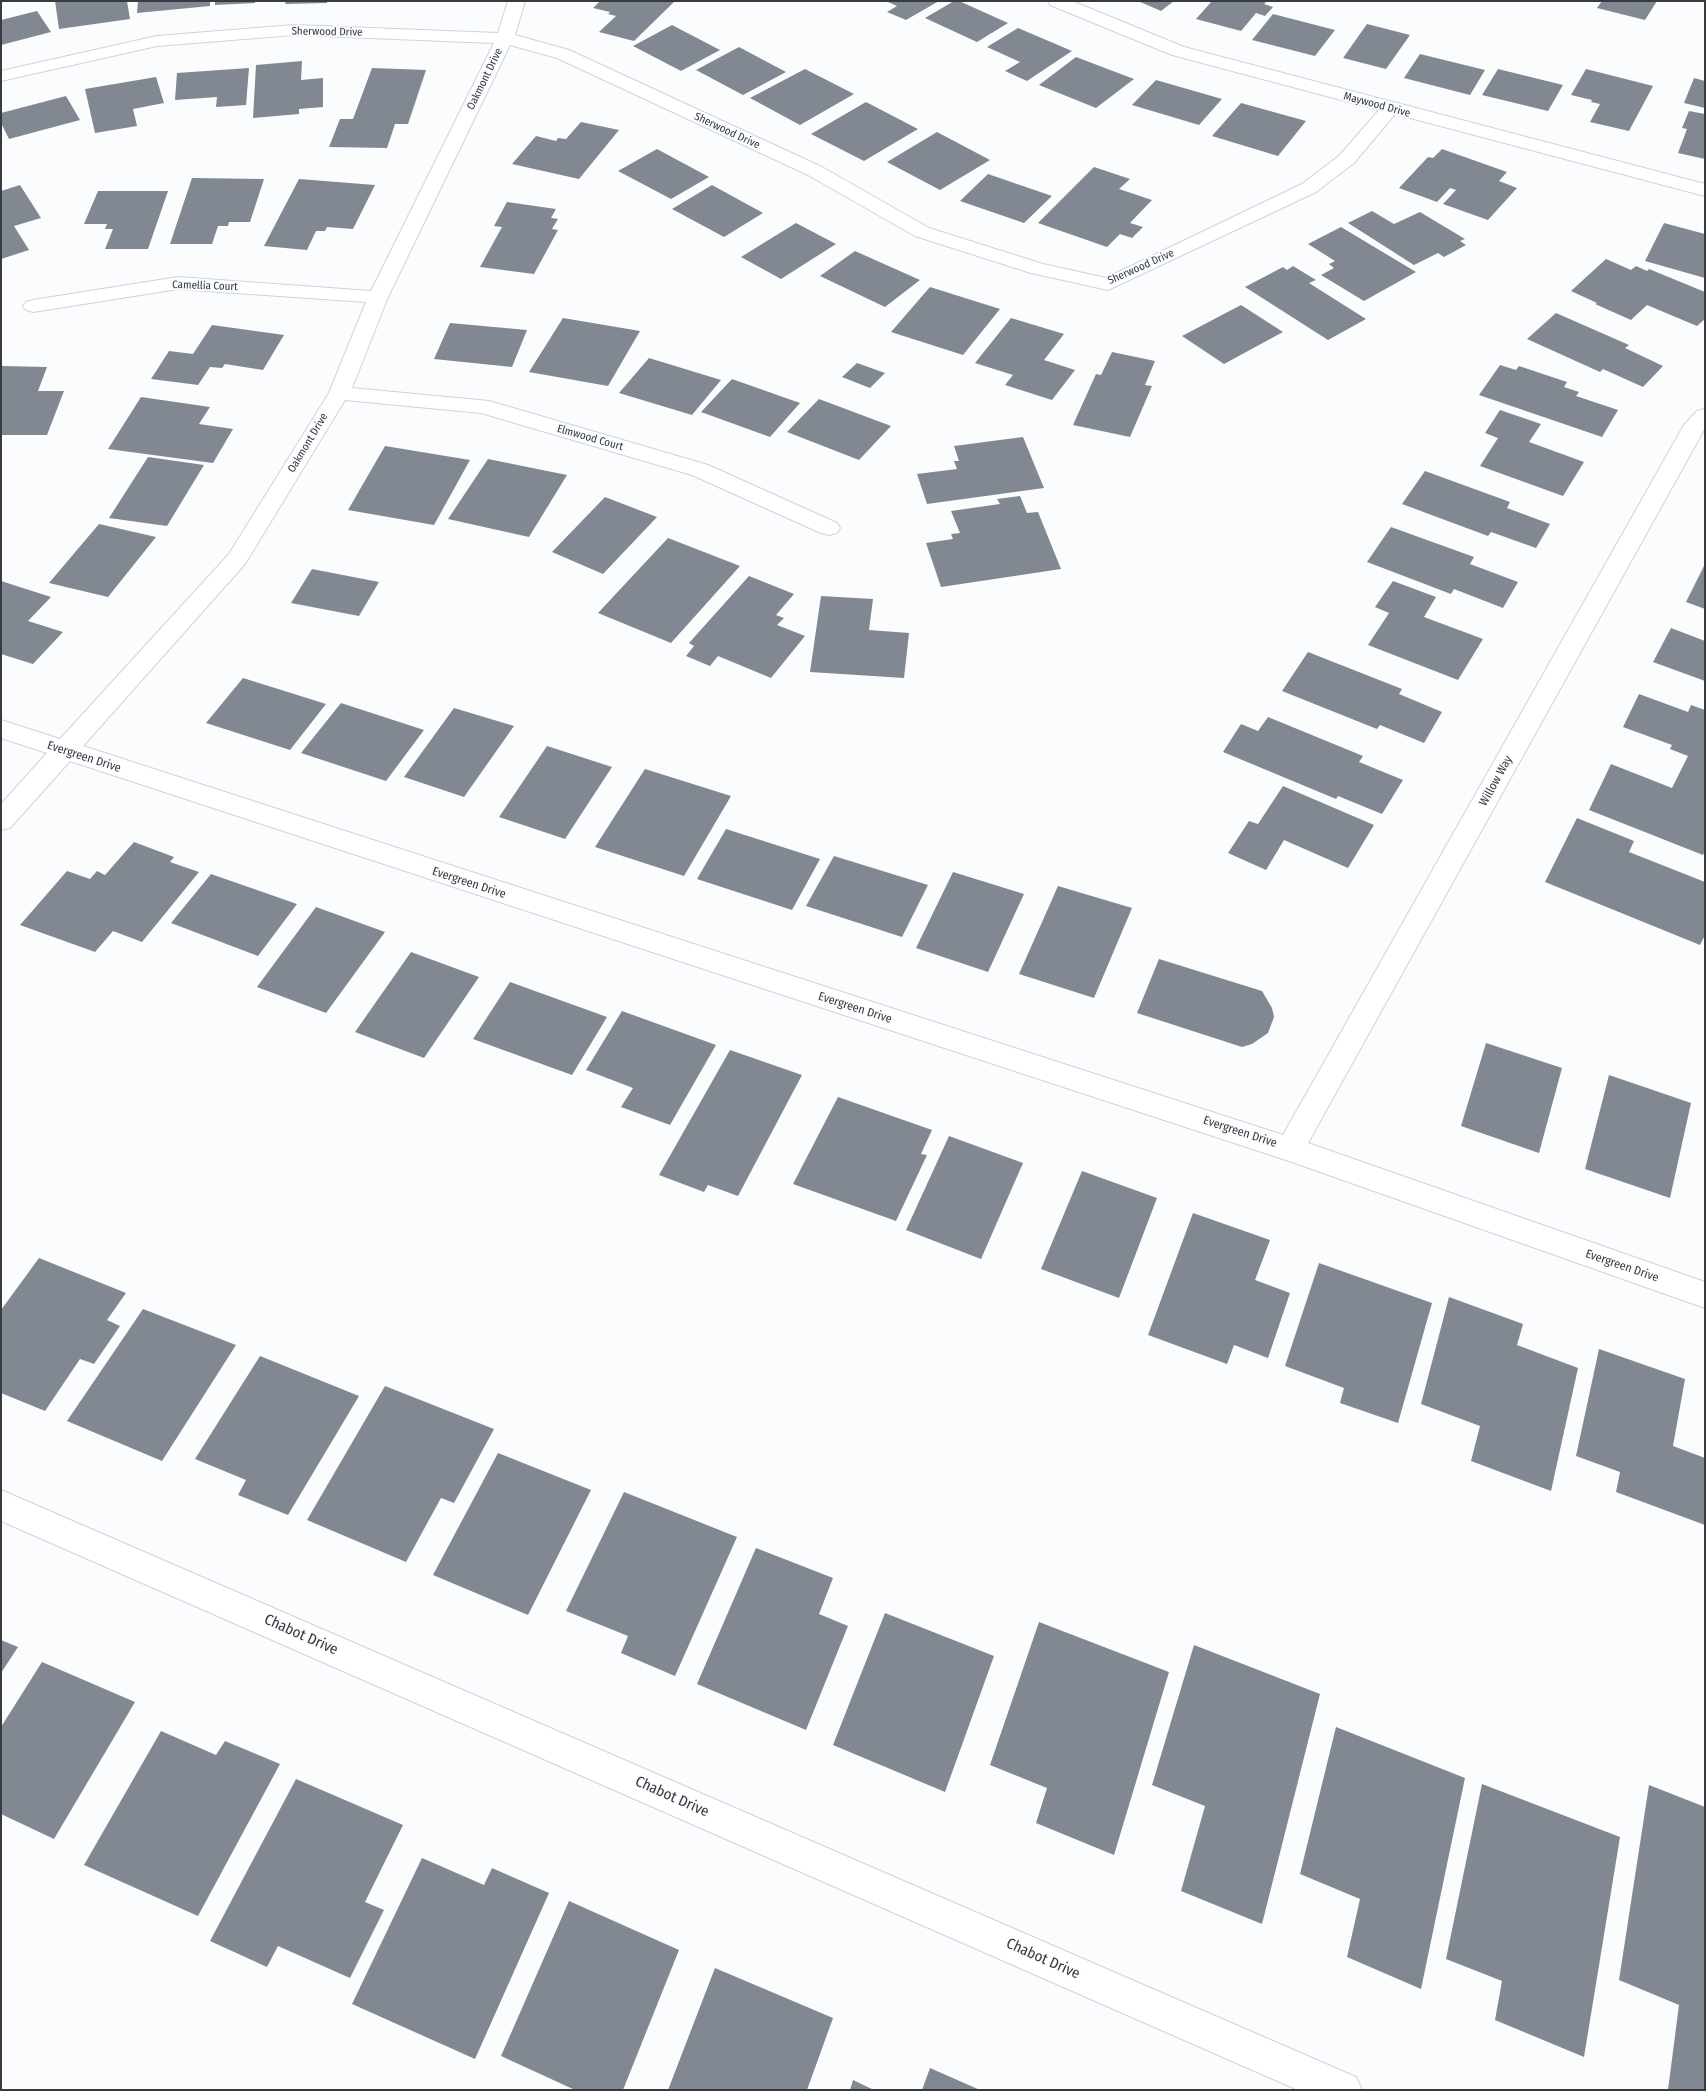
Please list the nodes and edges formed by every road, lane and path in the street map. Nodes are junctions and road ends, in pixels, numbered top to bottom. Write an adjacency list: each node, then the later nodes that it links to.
1 (517, 1): 3 (street, Oakmont Drive)
2 (1056, 1): 5 (street, Maywood Drive)
3 (505, 38): 4 (street, Sherwood Drive); 5 (street, Sherwood Drive); 7 (street, Oakmont Drive)
4 (1, 76)
5 (1390, 108): 6 (street, Maywood Drive)
6 (1705, 190)
7 (378, 297): 8 (street, Camellia Court); 9 (street, Oakmont Drive)
8 (33, 306)
9 (339, 393): 11 (street, Elmwood Court); 13 (street, Oakmont Drive)
10 (1705, 416): 15 (street, Willow Way)
11 (829, 528)
12 (1, 729): 13 (street, Evergreen Drive)
13 (64, 751): 14 (street, Oakmont Drive); 15 (street, Evergreen Drive)
14 (1, 821)
15 (1290, 1149): 16 (street, Evergreen Drive)
16 (1705, 1296)
17 (1, 1505): 18 (street, Chabot Drive)
18 (1343, 2090)

